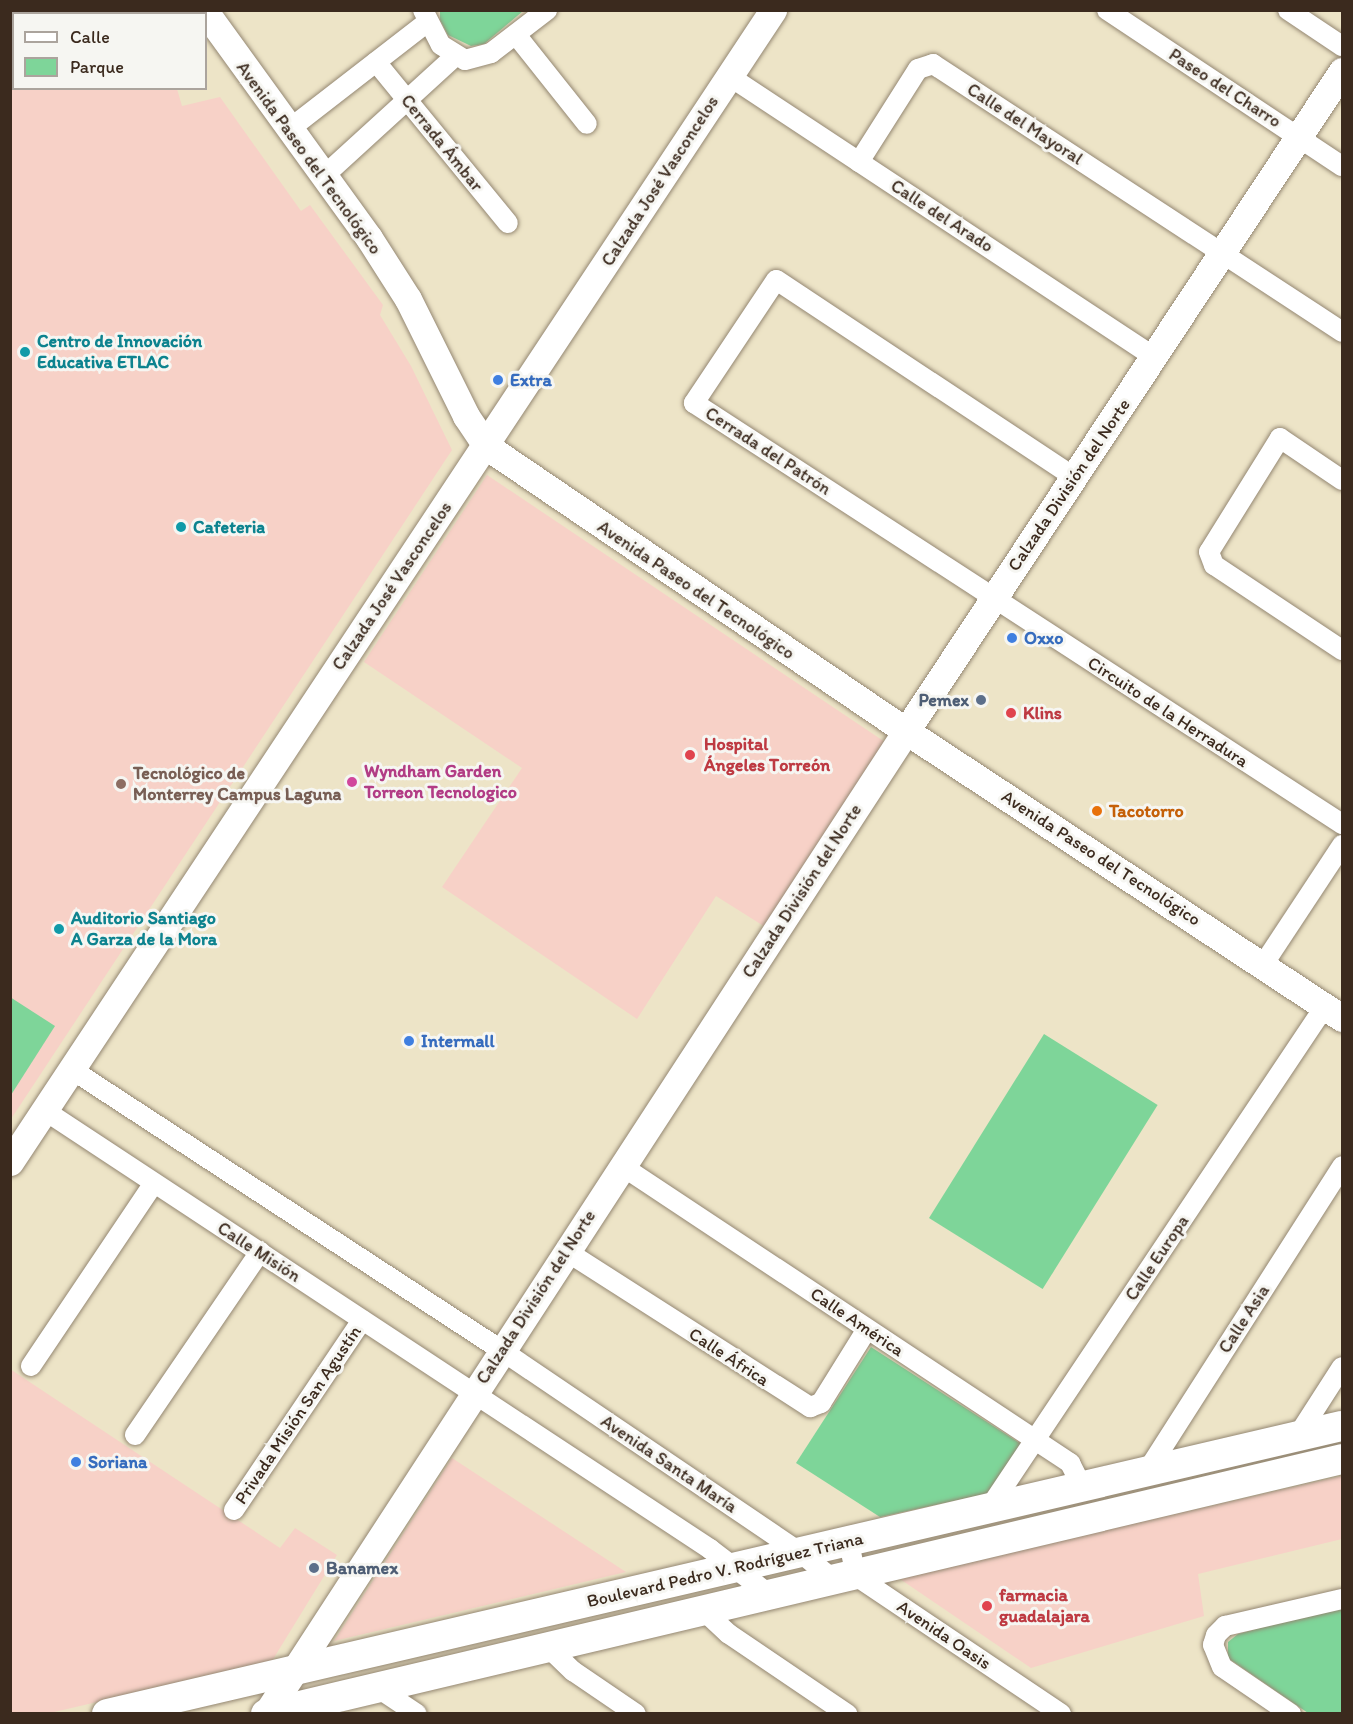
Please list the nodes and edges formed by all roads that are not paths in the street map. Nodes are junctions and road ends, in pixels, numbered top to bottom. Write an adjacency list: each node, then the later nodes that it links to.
1 (547, 10): 7 (street)
2 (773, 10): 12 (main road, Calzada José Vasconcelos)
3 (1107, 10): 16 (street, Paseo del Charro)
4 (1288, 10): 8 (street)
5 (207, 14): 15 (main road, Avenida Paseo del Tecnológico)
6 (424, 17): 9 (street); 10 (street)
7 (517, 36): 9 (street); 14 (street)
8 (1342, 46)
9 (454, 57): 13 (street)
10 (375, 62): 13 (street, Cerrada Ámbar); 15 (street)
11 (1342, 71): 16 (main road, Calzada División del Norte)
12 (729, 76): 17 (street, Calle del Arado); 24 (main road, Calzada José Vasconcelos)
13 (407, 100): 19 (street); 20 (street, Cerrada Ámbar)
14 (587, 124)
15 (292, 127): 19 (main road, Avenida Paseo del Tecnológico)
16 (1299, 137): 18 (street, Paseo del Charro); 21 (main road, Calzada División del Norte)
17 (859, 162): 21 (street, Calle del Mayoral); 23 (street, Calle del Arado)
18 (1342, 166)
19 (326, 174): 24 (main road, Avenida Paseo del Tecnológico)
20 (508, 223)
21 (1222, 254): 22 (street); 23 (main road, Calzada División del Norte)
22 (1342, 332)
23 (1154, 357): 25 (main road, Calzada División del Norte)
24 (486, 446): 29 (main road, Avenida Paseo del Tecnológico); 34 (main road, Calzada José Vasconcelos)
25 (1074, 477): 27 (main road, Calzada División del Norte); 27 (street, Cerrada del Patrón)
26 (1342, 480): 28 (street)
27 (993, 599): 29 (main road, Calzada División del Norte); 30 (street, Circuito de la Herradura)
28 (1342, 650)
29 (906, 731): 32 (main road, Avenida Paseo del Tecnológico); 37 (main road, Calzada División del Norte)
30 (1342, 824)
31 (1342, 845): 32 (street)
32 (1263, 965): 33 (main road, Avenida Paseo del Tecnológico)
33 (1334, 1012): 51 (street, Calle Europa)
34 (71, 1069): 35 (main road, Calzada José Vasconcelos); 44 (street)
35 (44, 1110): 36 (main road, Calzada José Vasconcelos); 39 (street, Calle Misión)
36 (10, 1162)
37 (622, 1166): 40 (main road, Calzada División del Norte); 43 (street, Calle América)
38 (1342, 1166): 53 (street, Calle Asia)
39 (154, 1183): 41 (street, Calle Misión); 45 (street)
40 (566, 1251): 43 (street, Calle África); 44 (main road, Calzada División del Norte)
41 (260, 1252): 42 (street, Calle Misión); 49 (street)
42 (362, 1320): 47 (street, Calle Misión); 56 (street, Privada Misión San Agustín)
43 (867, 1329): 51 (street, Calle América)
44 (501, 1350): 47 (main road, Calzada División del Norte); 59 (street, Avenida Santa María)
45 (31, 1366)
46 (1342, 1367): 50 (street)
47 (473, 1393): 60 (street); 66 (main road, Calzada División del Norte)
48 (1342, 1426): 50 (main road, Boulevard Pedro V. Rodríguez Triana)
49 (135, 1435)
50 (1297, 1437): 53 (main road, Boulevard Pedro V. Rodríguez Triana); 54 (main road)
51 (1035, 1440): 55 (street, Calle América); 57 (street, Calle Europa)
52 (1342, 1459): 54 (main road, Boulevard Pedro V. Rodríguez Triana)
53 (1146, 1473): 55 (main road, Boulevard Pedro V. Rodríguez Triana)
54 (1240, 1483): 61 (main road, Boulevard Pedro V. Rodríguez Triana)
55 (1083, 1488): 57 (main road, Boulevard Pedro V. Rodríguez Triana)
56 (234, 1510)
57 (988, 1510): 58 (main road, Boulevard Pedro V. Rodríguez Triana)
58 (849, 1543): 59 (main road, Boulevard Pedro V. Rodríguez Triana); 61 (street)
59 (801, 1553): 60 (main road, Boulevard Pedro V. Rodríguez Triana); 61 (street, Avenida Santa María)
60 (733, 1568): 62 (street); 66 (main road, Boulevard Pedro V. Rodríguez Triana)
61 (846, 1579): 62 (main road, Boulevard Pedro V. Rodríguez Triana); 68 (street, Avenida Oasis)
62 (770, 1595): 64 (main road, Boulevard Pedro V. Rodríguez Triana)
63 (1342, 1599): 74 (street)
64 (703, 1610): 65 (main road, Boulevard Pedro V. Rodríguez Triana); 73 (street)
65 (550, 1649): 67 (main road, Boulevard Pedro V. Rodríguez Triana); 72 (street)
66 (291, 1671): 69 (main road, Boulevard Pedro V. Rodríguez Triana); 70 (main road, Calzada División del Norte)
67 (375, 1686): 70 (main road, Boulevard Pedro V. Rodríguez Triana); 71 (street)
68 (1049, 1710)
69 (107, 1713)
70 (266, 1713)
71 (417, 1713)
72 (636, 1713)
73 (847, 1713)
74 (1291, 1713)

